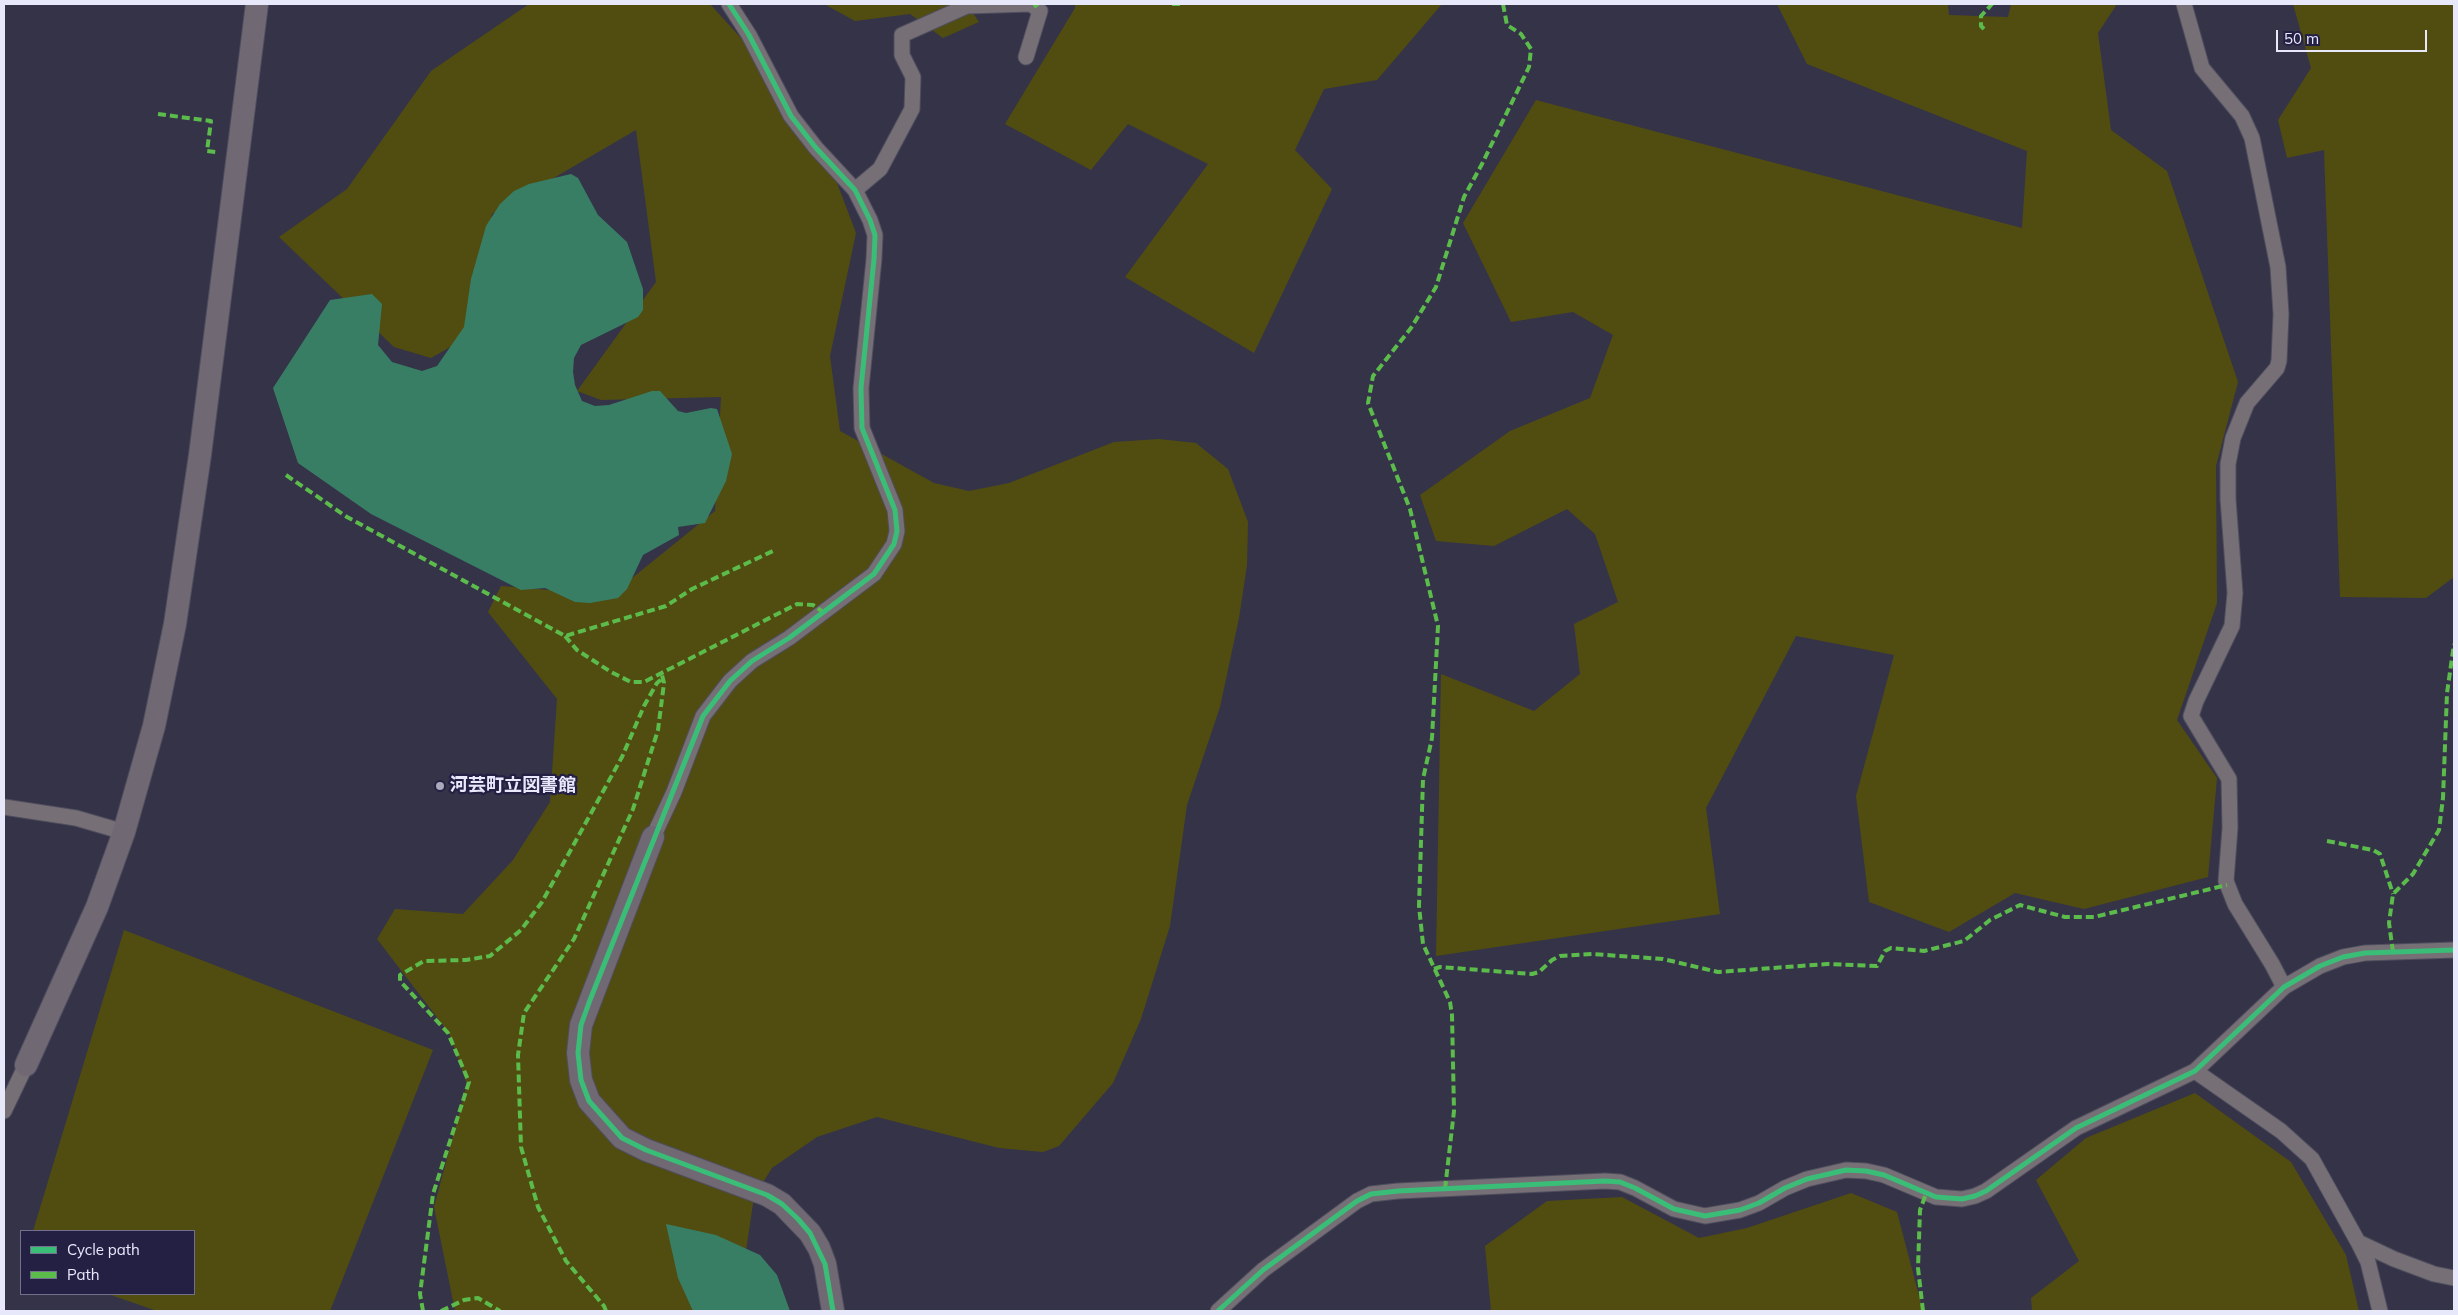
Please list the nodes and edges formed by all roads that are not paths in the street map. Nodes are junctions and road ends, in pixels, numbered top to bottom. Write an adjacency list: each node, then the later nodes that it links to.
1 (257, 4): 7 (street)
2 (729, 4): 5 (street)
3 (2184, 4): 10 (street)
4 (1026, 57): 5 (street)
5 (855, 190): 8 (street)
6 (4, 807): 7 (street)
7 (124, 832): 11 (street)
8 (653, 837): 16 (street)
9 (2454, 950): 10 (street)
10 (2284, 987): 12 (street)
11 (26, 1065): 13 (street)
12 (2196, 1071): 14 (street); 17 (street)
13 (4, 1110)
14 (2358, 1242): 15 (street); 18 (street)
15 (2454, 1278)
16 (832, 1311)
17 (1218, 1311)
18 (2380, 1311)

